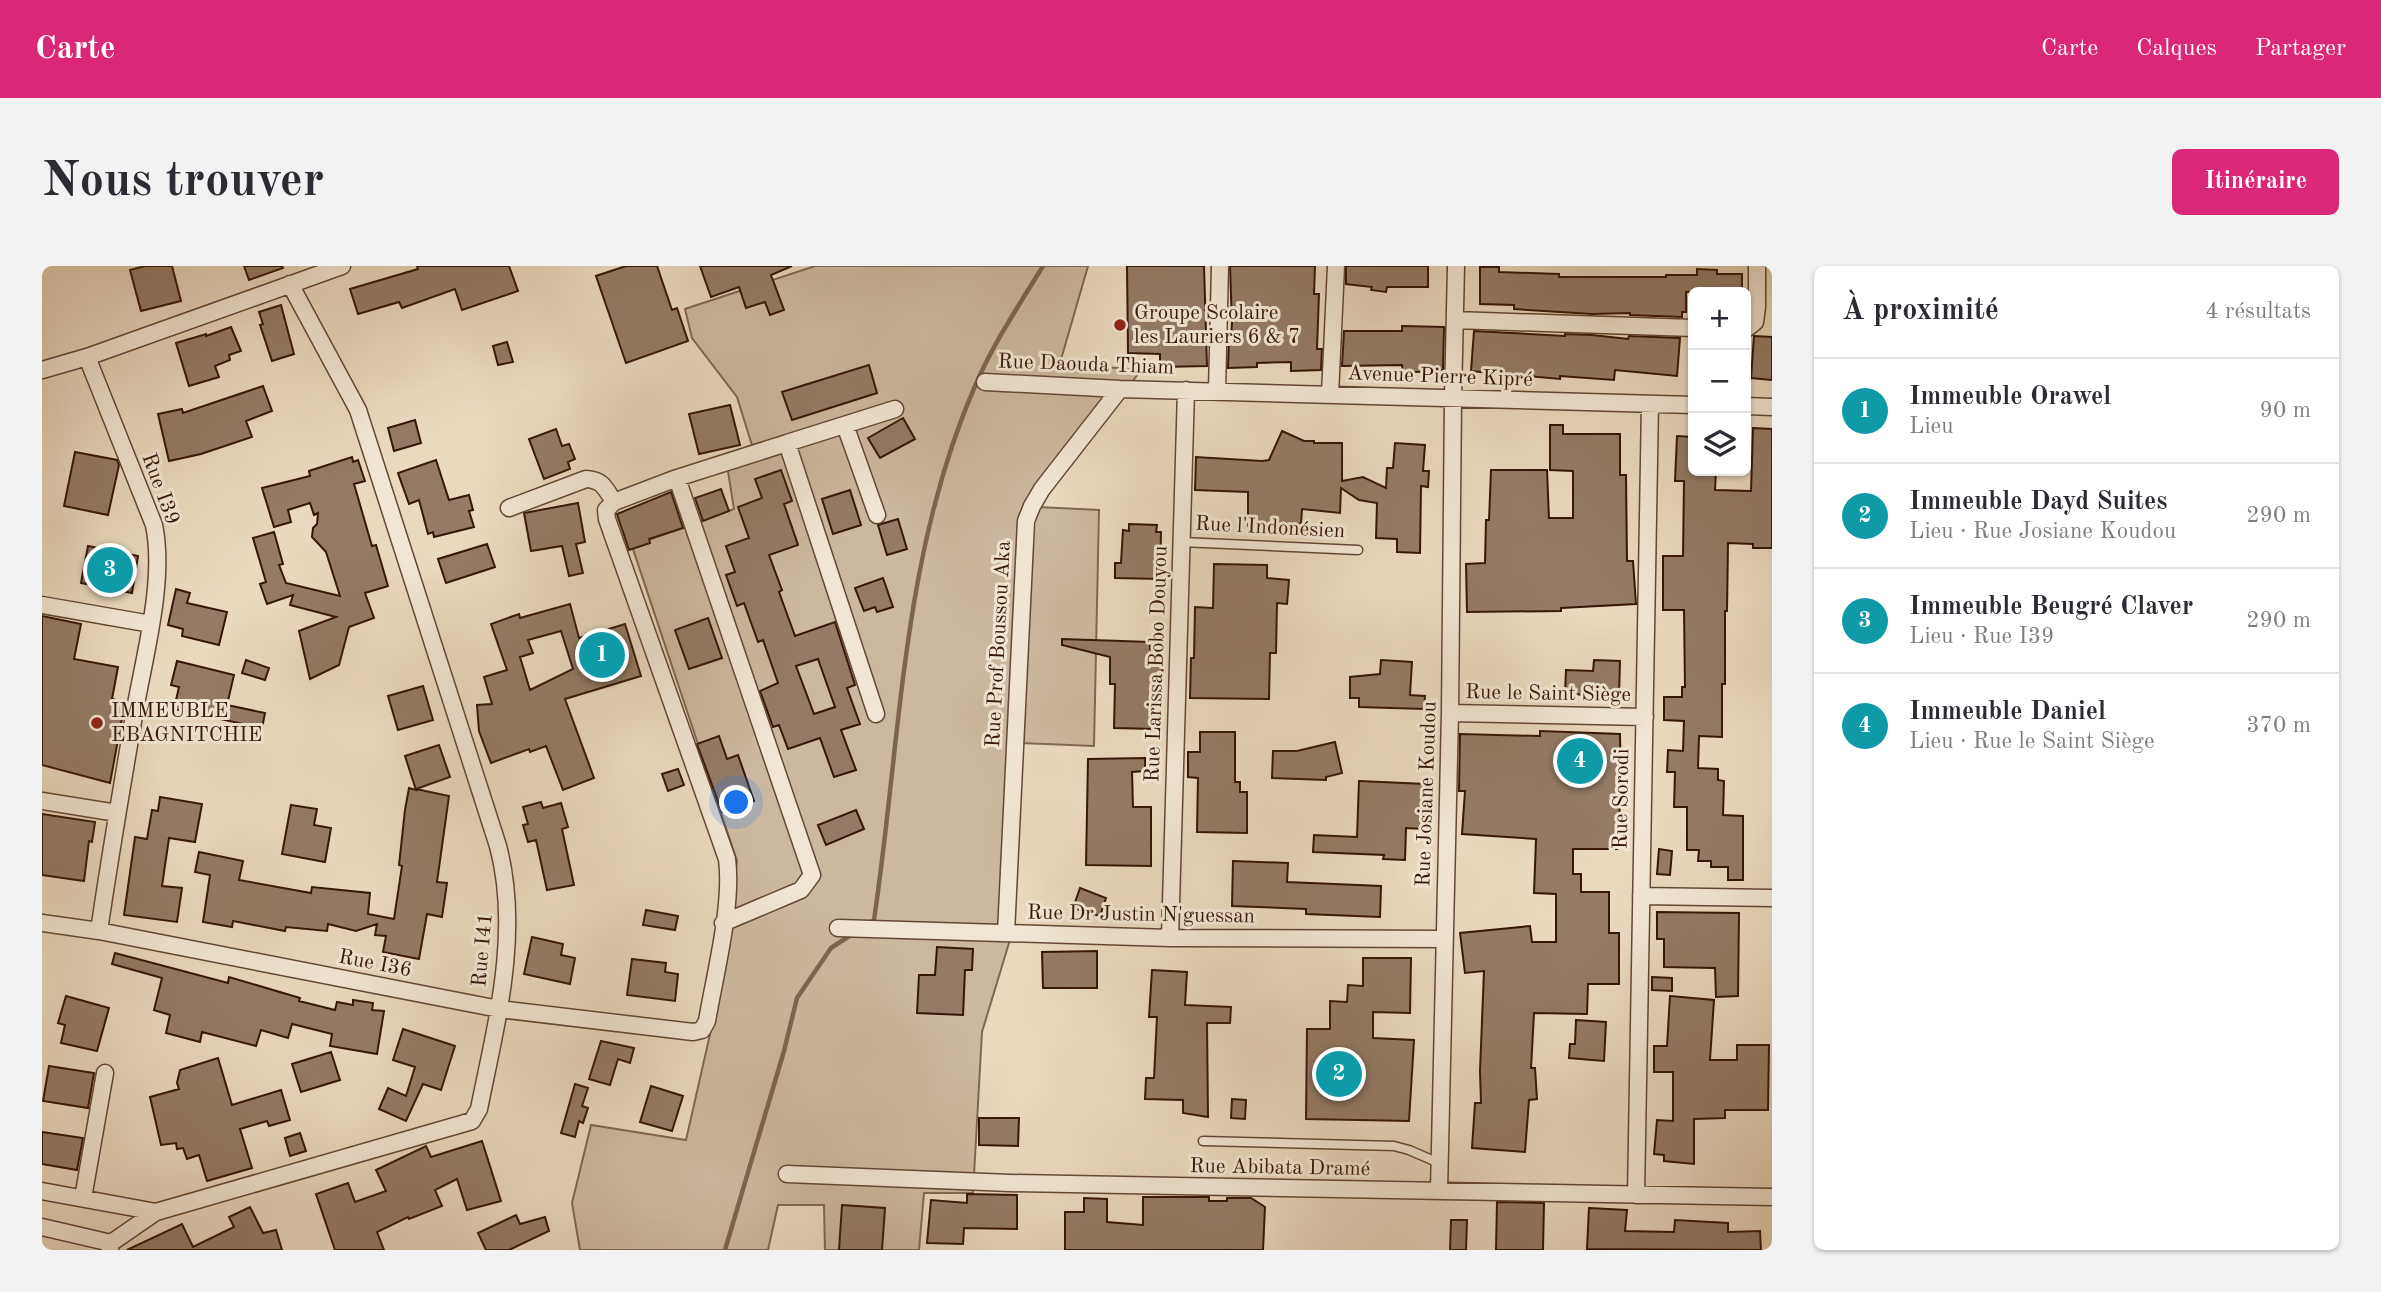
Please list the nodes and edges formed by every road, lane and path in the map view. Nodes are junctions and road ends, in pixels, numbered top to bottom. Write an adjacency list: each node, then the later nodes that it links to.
1 (342, 266): 6 (street)
2 (1220, 266): 16 (street)
3 (1336, 266): 17 (street)
4 (1456, 266): 8 (street, Rue Josiane Koudou)
5 (1757, 266): 9 (street)
6 (321, 269): 7 (street)
7 (290, 284): 11 (street); 48 (street, Rue I41)
8 (1455, 320): 10 (street); 18 (street, Rue Josiane Koudou)
9 (1751, 325)
10 (1688, 328)
11 (87, 357): 12 (street); 33 (street, Rue I39)
12 (42, 370)
13 (985, 382): 14 (street, Rue Daouda Thiam)
14 (1120, 388): 15 (street, Rue Daouda Thiam); 45 (street, Rue Prof Boussou Aka)
15 (1186, 390): 16 (street, Avenue Pierre Kipré); 30 (street, Rue Larissa Bobo Douyou)
16 (1217, 391): 17 (street, Avenue Pierre Kipré)
17 (1331, 395): 18 (street, Avenue Pierre Kipré)
18 (1452, 398): 19 (street, Avenue Pierre Kipré); 34 (street, Rue Josiane Koudou)
19 (1650, 404): 20 (street, Avenue Pierre Kipré); 36 (street, Rue Sorodi)
20 (1688, 405)
21 (1751, 406): 22 (street)
22 (1772, 407)
23 (895, 409): 24 (street)
24 (845, 425): 25 (street); 29 (street)
25 (787, 443): 26 (street); 35 (street)
26 (677, 478): 27 (street); 42 (street)
27 (614, 502): 28 (street); 42 (street)
28 (509, 508)
29 (877, 515)
30 (1181, 541): 31 (lane, Rue l'Indonésien); 46 (street, Rue Larissa Bobo Douyou)
31 (1358, 550)
32 (42, 605): 33 (street)
33 (151, 624): 38 (street, Rue I39)
34 (1450, 713): 36 (street, Rue le Saint Siège); 47 (street, Rue Josiane Koudou)
35 (876, 714)
36 (1646, 717): 39 (street, Rue Sorodi)
37 (42, 802): 38 (street)
38 (117, 813): 44 (street, Rue I39)
39 (1641, 896): 40 (street); 55 (street, Rue Sorodi)
40 (1772, 898)
41 (42, 923): 44 (street, Rue I36)
42 (723, 923): 48 (street, Rue I36)
43 (838, 928): 45 (street, Rue Dr Justin N'guessan)
44 (99, 931): 48 (street, Rue I36)
45 (1006, 933): 46 (street, Rue Dr Justin N'guessan)
46 (1170, 938): 47 (street, Rue Dr Justin N'guessan)
47 (1444, 939): 51 (street, Rue Josiane Koudou)
48 (499, 1009): 58 (street, Rue I41)
49 (105, 1073): 56 (street)
50 (1203, 1140): 51 (lane)
51 (1439, 1163): 54 (street, Rue Josiane Koudou)
52 (787, 1174): 54 (street, Rue Abibata Dramé)
53 (42, 1191): 56 (street)
54 (1439, 1191): 55 (street, Rue Abibata Dramé)
55 (1636, 1195): 57 (street, Rue Abibata Dramé)
56 (83, 1198): 58 (street)
57 (1772, 1198)
58 (156, 1212): 60 (street, Rue I41)
59 (42, 1227): 60 (street)
60 (111, 1246)

